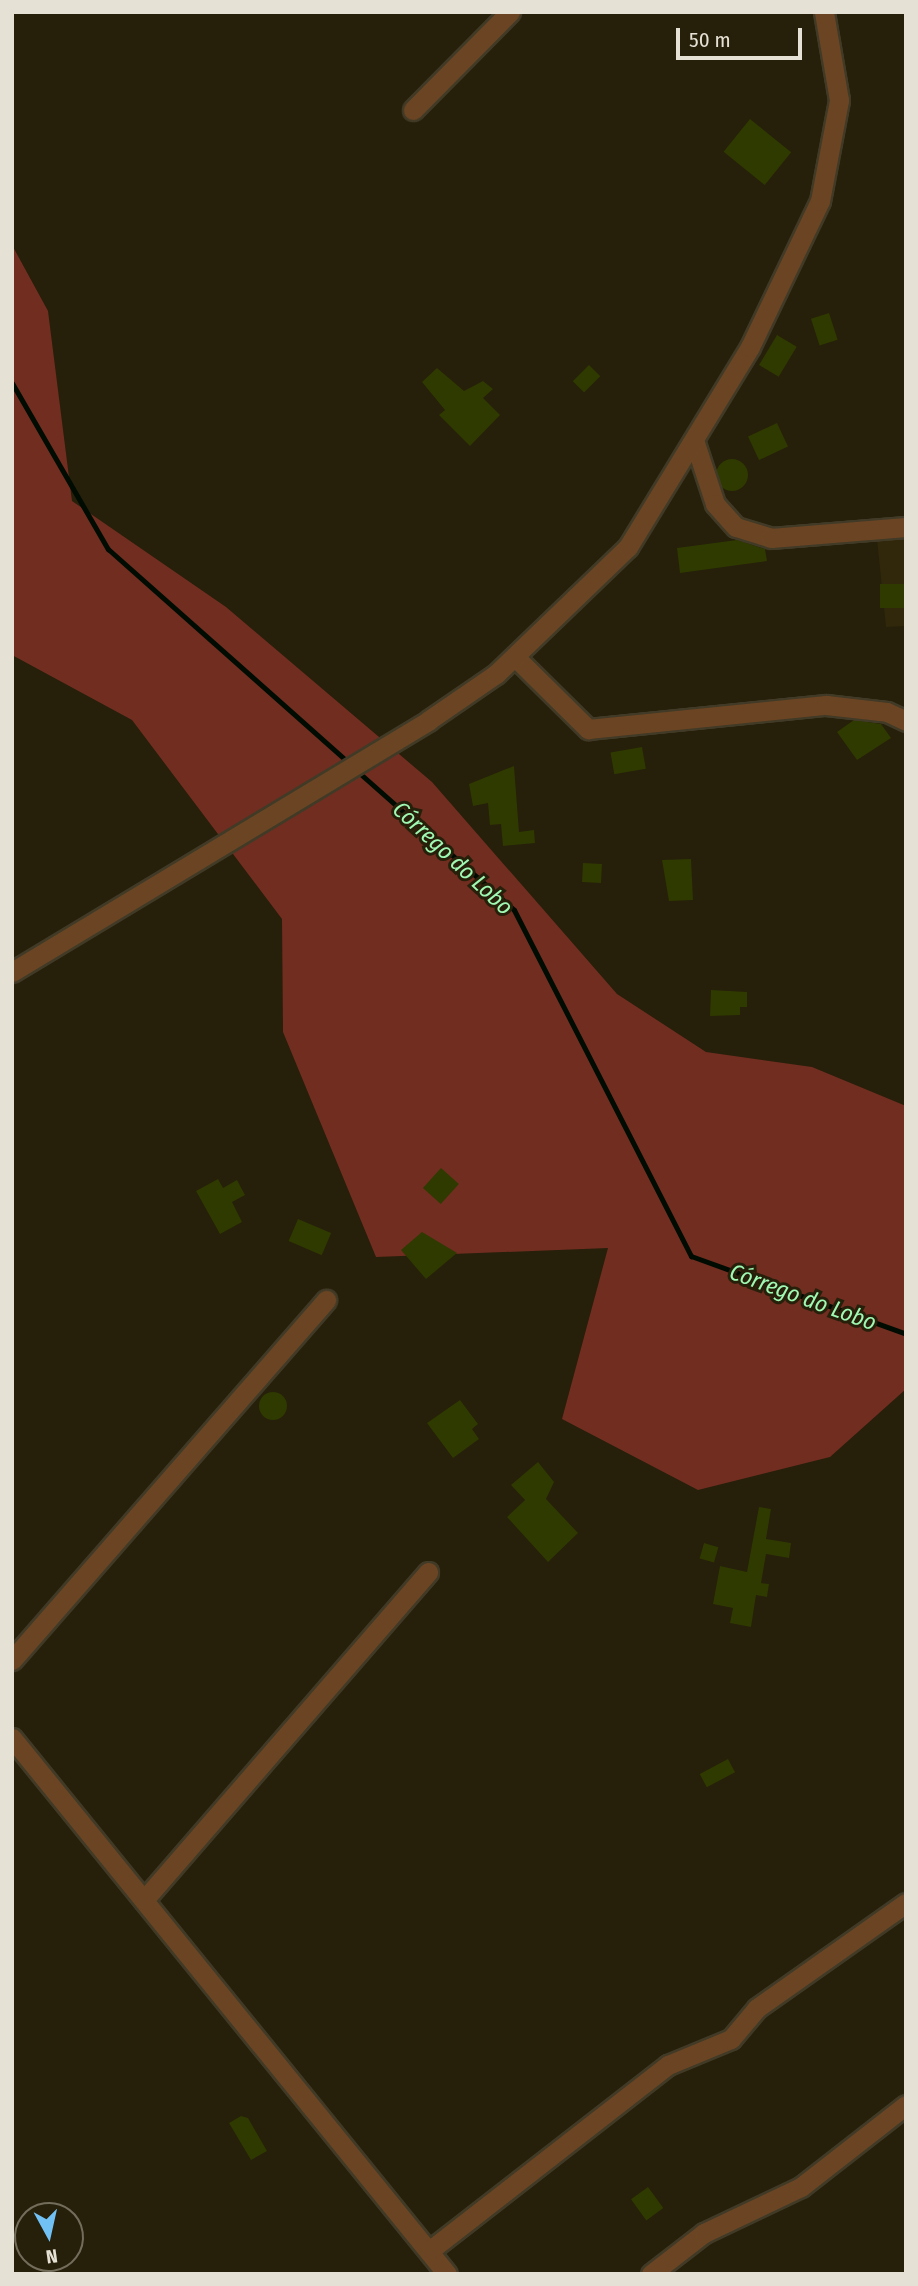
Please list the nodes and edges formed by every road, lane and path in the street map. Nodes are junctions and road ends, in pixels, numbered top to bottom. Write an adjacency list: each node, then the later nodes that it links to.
1 (510, 12): 3 (street)
2 (824, 12): 4 (street)
3 (414, 110)
4 (694, 440): 5 (street); 6 (street)
5 (906, 527)
6 (514, 657): 7 (street); 8 (street)
7 (906, 721)
8 (12, 972)
9 (326, 1300): 11 (street)
10 (428, 1572): 13 (street)
11 (12, 1660)
12 (12, 1738): 13 (street)
13 (144, 1900): 16 (street)
14 (906, 1903): 16 (street)
15 (906, 2105): 18 (street)
16 (429, 2251): 17 (street)
17 (447, 2274)
18 (651, 2274)

